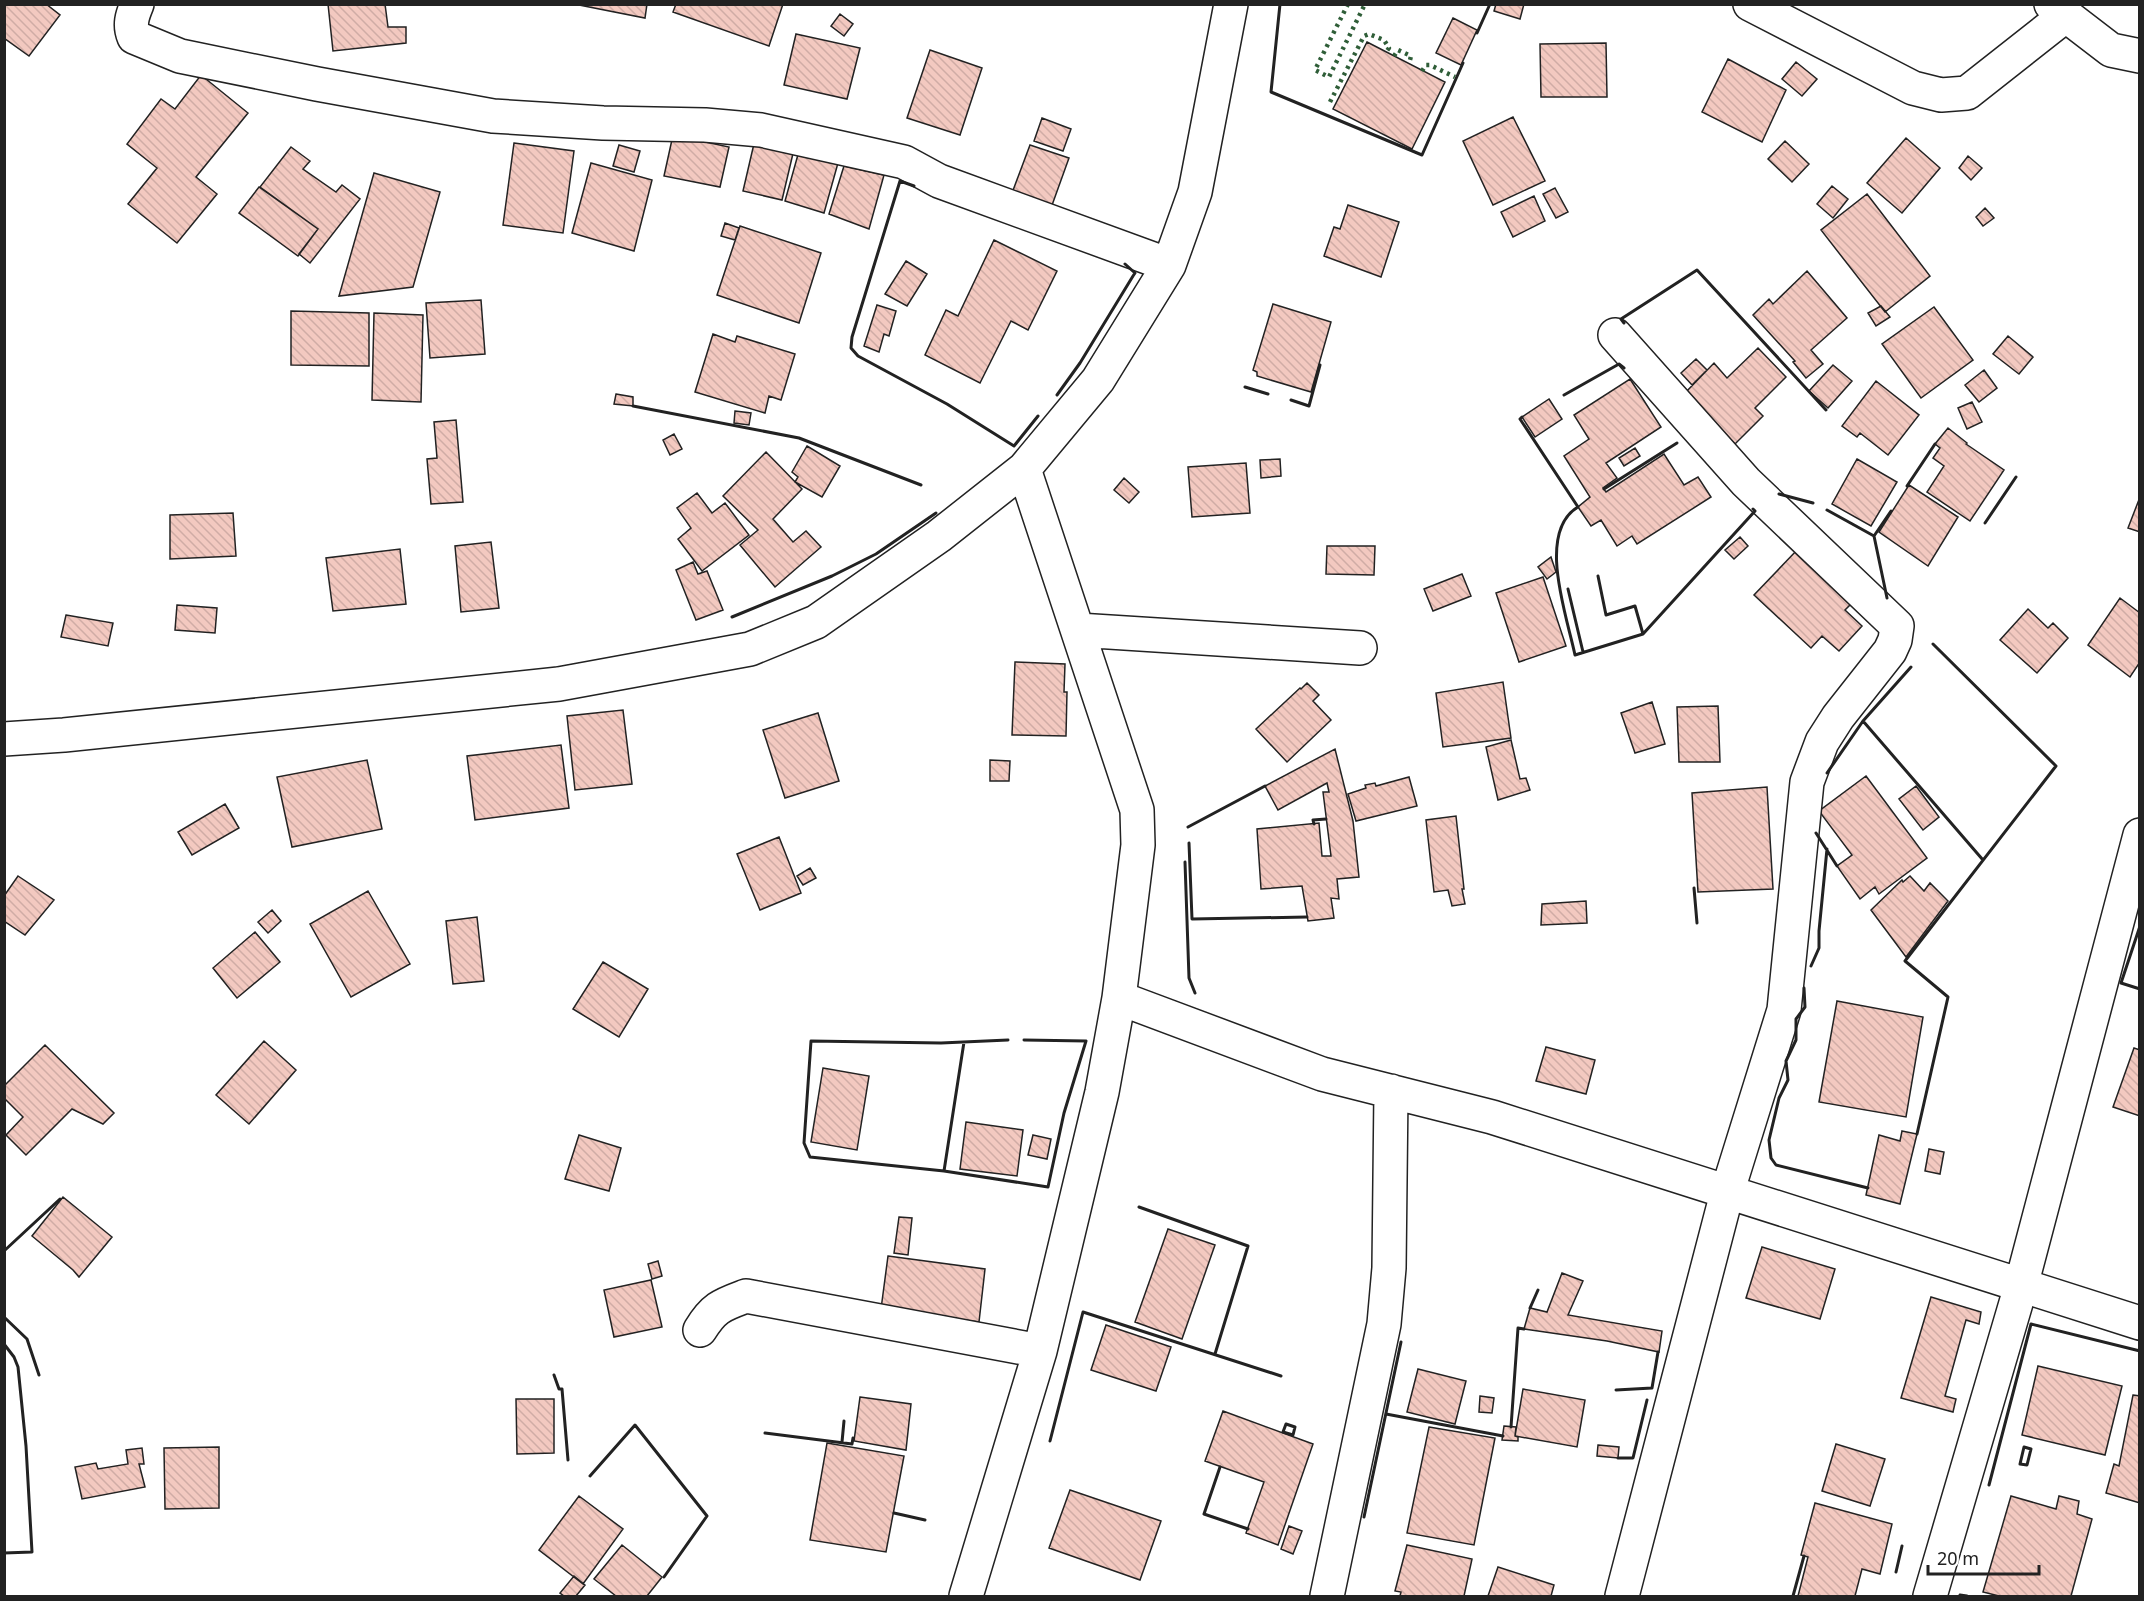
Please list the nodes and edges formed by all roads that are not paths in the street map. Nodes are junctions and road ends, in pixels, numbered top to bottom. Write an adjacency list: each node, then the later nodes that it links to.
1 (137, 4): 6 (street)
2 (1231, 4): 6 (street)
3 (1750, 4): 4 (street)
4 (2058, 10): 5 (street)
5 (2139, 56)
6 (1169, 264): 8 (street)
7 (1615, 335): 15 (street)
8 (1024, 469): 9 (street); 11 (street)
9 (1078, 630): 10 (street); 13 (street)
10 (1360, 648)
11 (4, 739)
12 (2139, 835): 16 (street)
13 (1119, 998): 14 (street); 19 (street)
14 (1391, 1091): 15 (street); 21 (street)
15 (1727, 1193): 16 (street); 22 (street)
16 (2021, 1286): 17 (street); 23 (street)
17 (2139, 1323)
18 (700, 1330): 19 (street)
19 (1040, 1351): 20 (street)
20 (966, 1596)
21 (1327, 1596)
22 (1622, 1596)
23 (1930, 1596)

